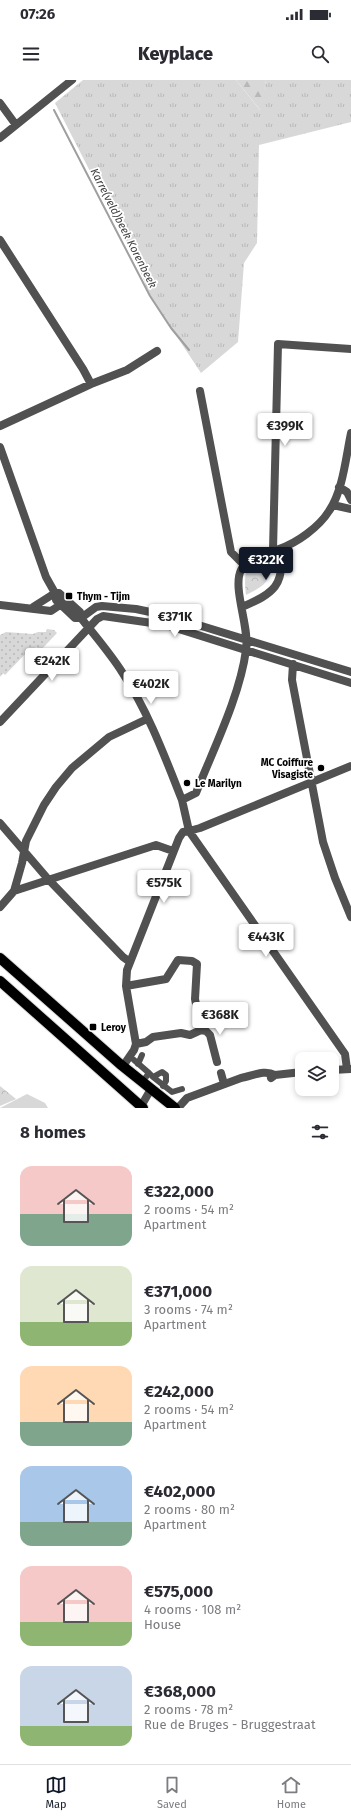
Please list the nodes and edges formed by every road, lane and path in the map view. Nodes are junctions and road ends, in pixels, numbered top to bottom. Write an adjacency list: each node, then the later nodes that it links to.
1 (72, 80): 3 (street)
2 (0, 103): 3 (street)
3 (16, 125): 4 (street)
4 (0, 138)
5 (0, 240): 8 (street)
6 (351, 349): 18 (street)
7 (157, 351): 8 (street)
8 (91, 384): 10 (street)
9 (200, 391): 19 (street)
10 (0, 426)
11 (351, 433): 13 (street)
12 (0, 447): 20 (street)
13 (348, 459): 14 (street)
14 (339, 487): 15 (street); 16 (street)
15 (351, 500)
16 (333, 505): 17 (street); 18 (street)
17 (351, 510)
18 (276, 549): 19 (street); 24 (street)
19 (244, 565): 24 (street)
20 (59, 594): 22 (street); 23 (street); 25 (street)
21 (0, 605): 23 (street)
22 (60, 605): 23 (street); 25 (street)
23 (33, 607)
24 (242, 607): 27 (street)
25 (82, 618): 26 (street); 27 (street)
26 (89, 628): 28 (street); 32 (street); 33 (street)
27 (246, 639): 28 (street); 30 (street)
28 (247, 650): 29 (street); 36 (street)
29 (293, 664): 31 (street); 35 (street)
30 (351, 672)
31 (351, 683)
32 (147, 719): 36 (street); 39 (street)
33 (0, 722)
34 (351, 766): 35 (street)
35 (312, 783): 38 (street); 44 (street)
36 (182, 800): 38 (street)
37 (0, 823): 39 (street)
38 (189, 831): 40 (street); 54 (street)
39 (24, 851): 41 (street); 42 (street)
40 (173, 851): 41 (street); 46 (street)
41 (48, 879): 42 (street); 46 (street)
42 (14, 891): 43 (street)
43 (0, 907)
44 (351, 917)
45 (0, 958): 53 (main road)
46 (130, 962): 48 (street)
47 (0, 981): 63 (main road)
48 (126, 986): 49 (street); 50 (street)
49 (201, 1030): 50 (street); 52 (street)
50 (136, 1044): 53 (street)
51 (142, 1055): 58 (street)
52 (217, 1062)
53 (123, 1066): 61 (main road)
54 (349, 1069): 55 (street)
55 (339, 1070)
56 (221, 1073): 59 (street)
57 (295, 1073): 59 (street)
58 (149, 1076): 60 (street); 60 (street)
59 (224, 1084): 65 (street)
60 (163, 1086): 62 (street)
61 (151, 1089): 63 (street); 64 (main road)
62 (182, 1089)
63 (141, 1108)
64 (175, 1108)
65 (178, 1108)

